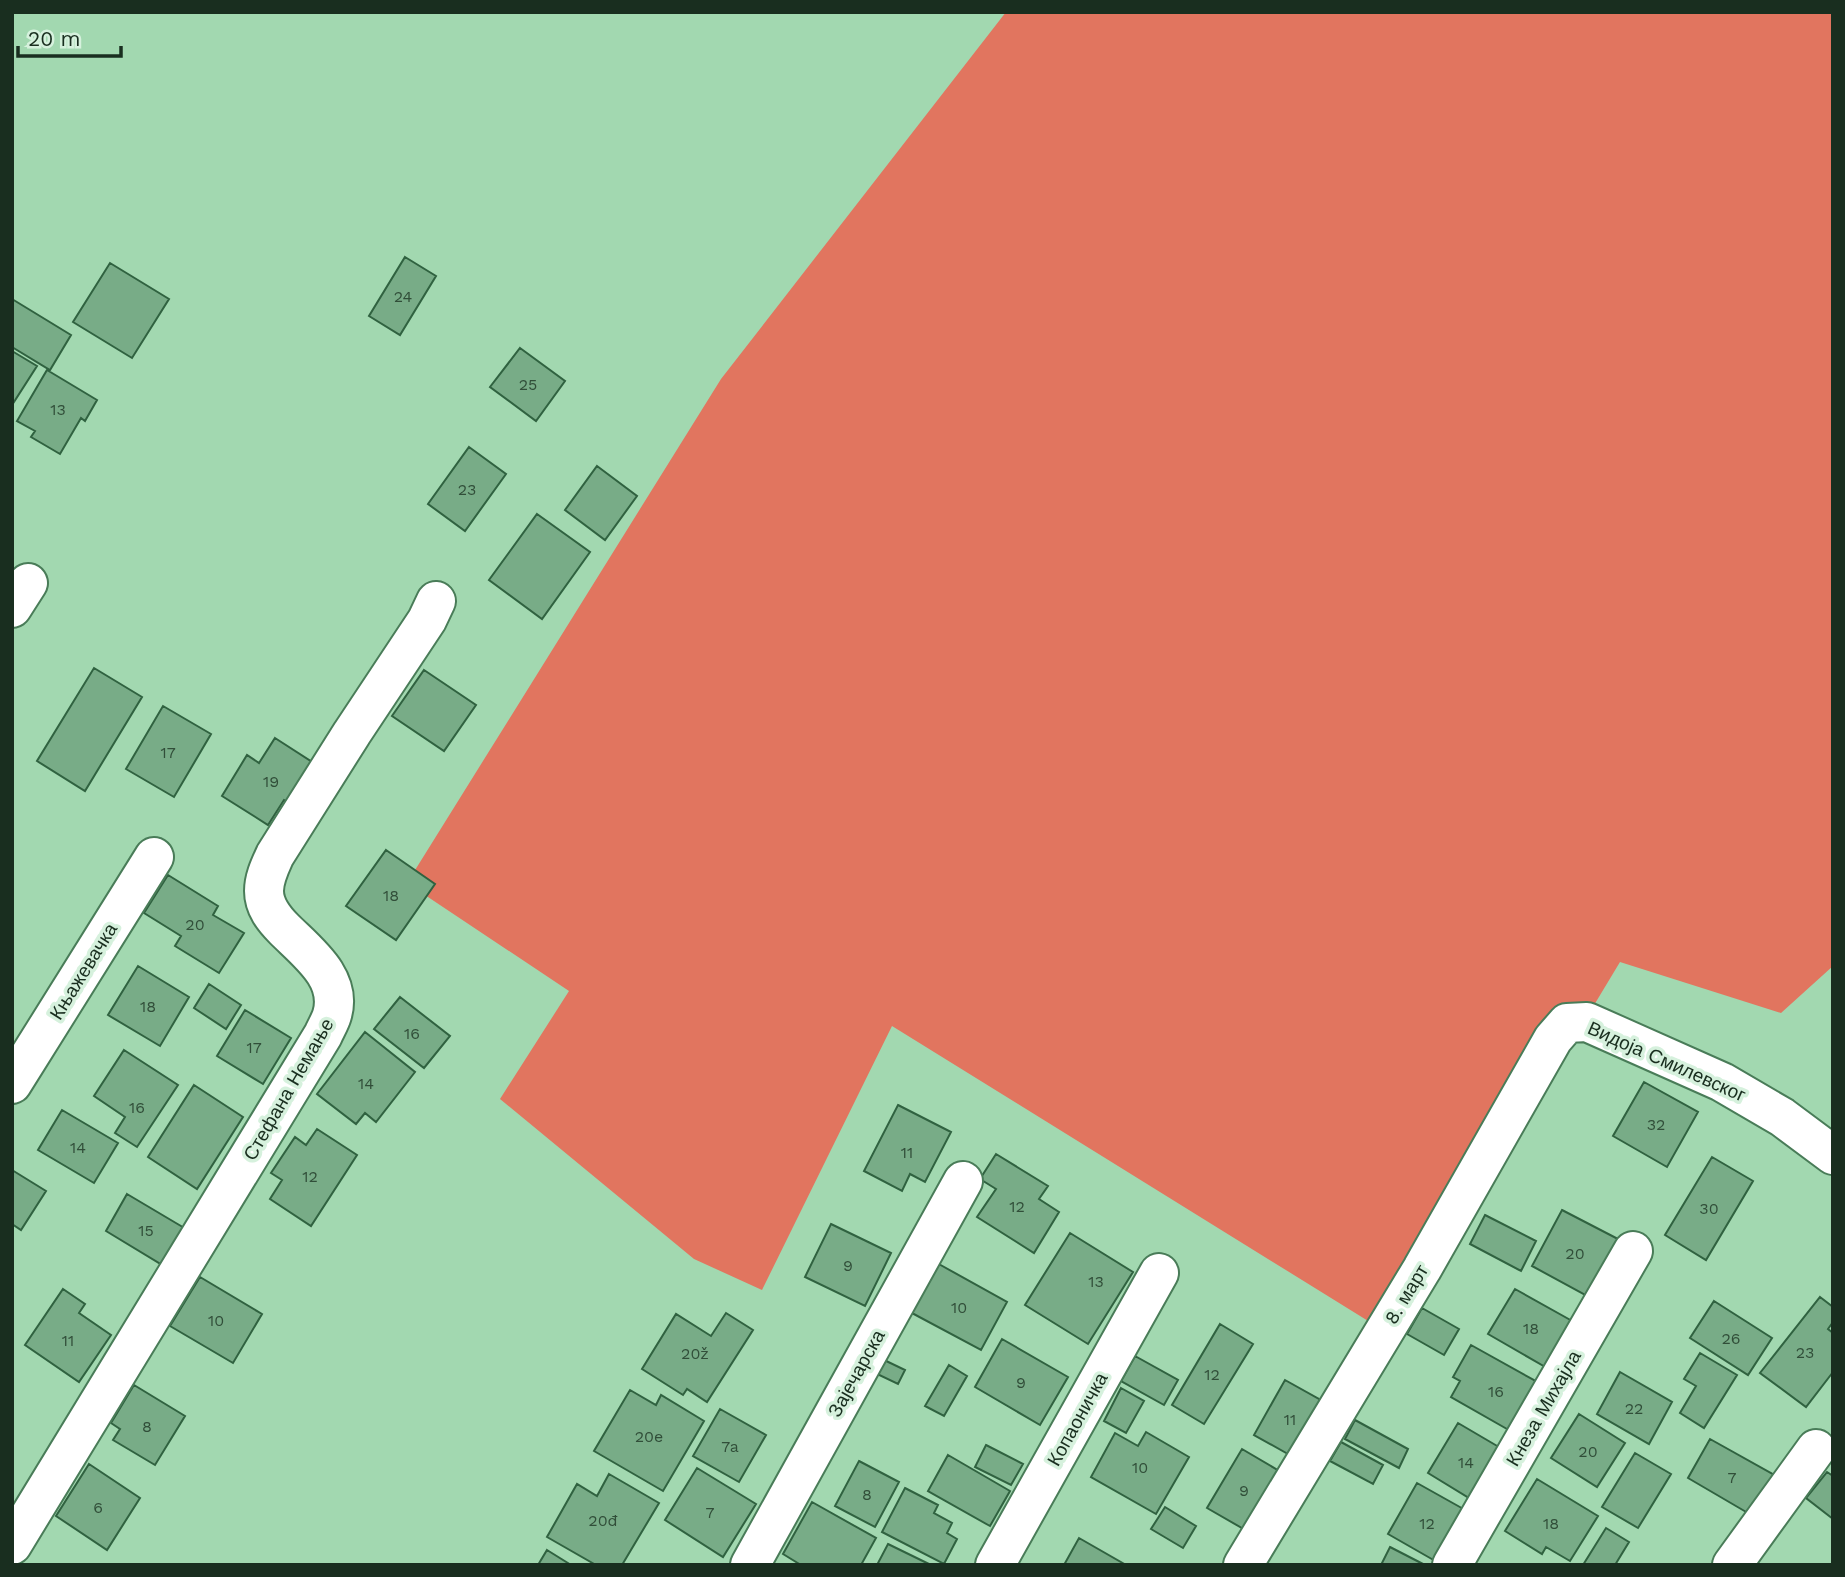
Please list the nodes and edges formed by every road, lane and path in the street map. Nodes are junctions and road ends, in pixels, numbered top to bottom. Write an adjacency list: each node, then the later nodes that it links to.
1 (436, 601): 10 (street, Стефана Немање)
2 (154, 857): 4 (street, Књажевачка)
3 (1567, 1023): 5 (street, Видоја Смилевског); 13 (street, 8. март)
4 (12, 1084)
5 (1833, 1155)
6 (963, 1181): 11 (street, Зајечарска)
7 (1633, 1251): 14 (street, Кнеза Михајла)
8 (1159, 1273): 12 (street, Копаоничка)
9 (1815, 1449): 15 (street)
10 (12, 1545)
11 (750, 1565)
12 (995, 1565)
13 (1243, 1565)
14 (1452, 1565)
15 (1732, 1565)

